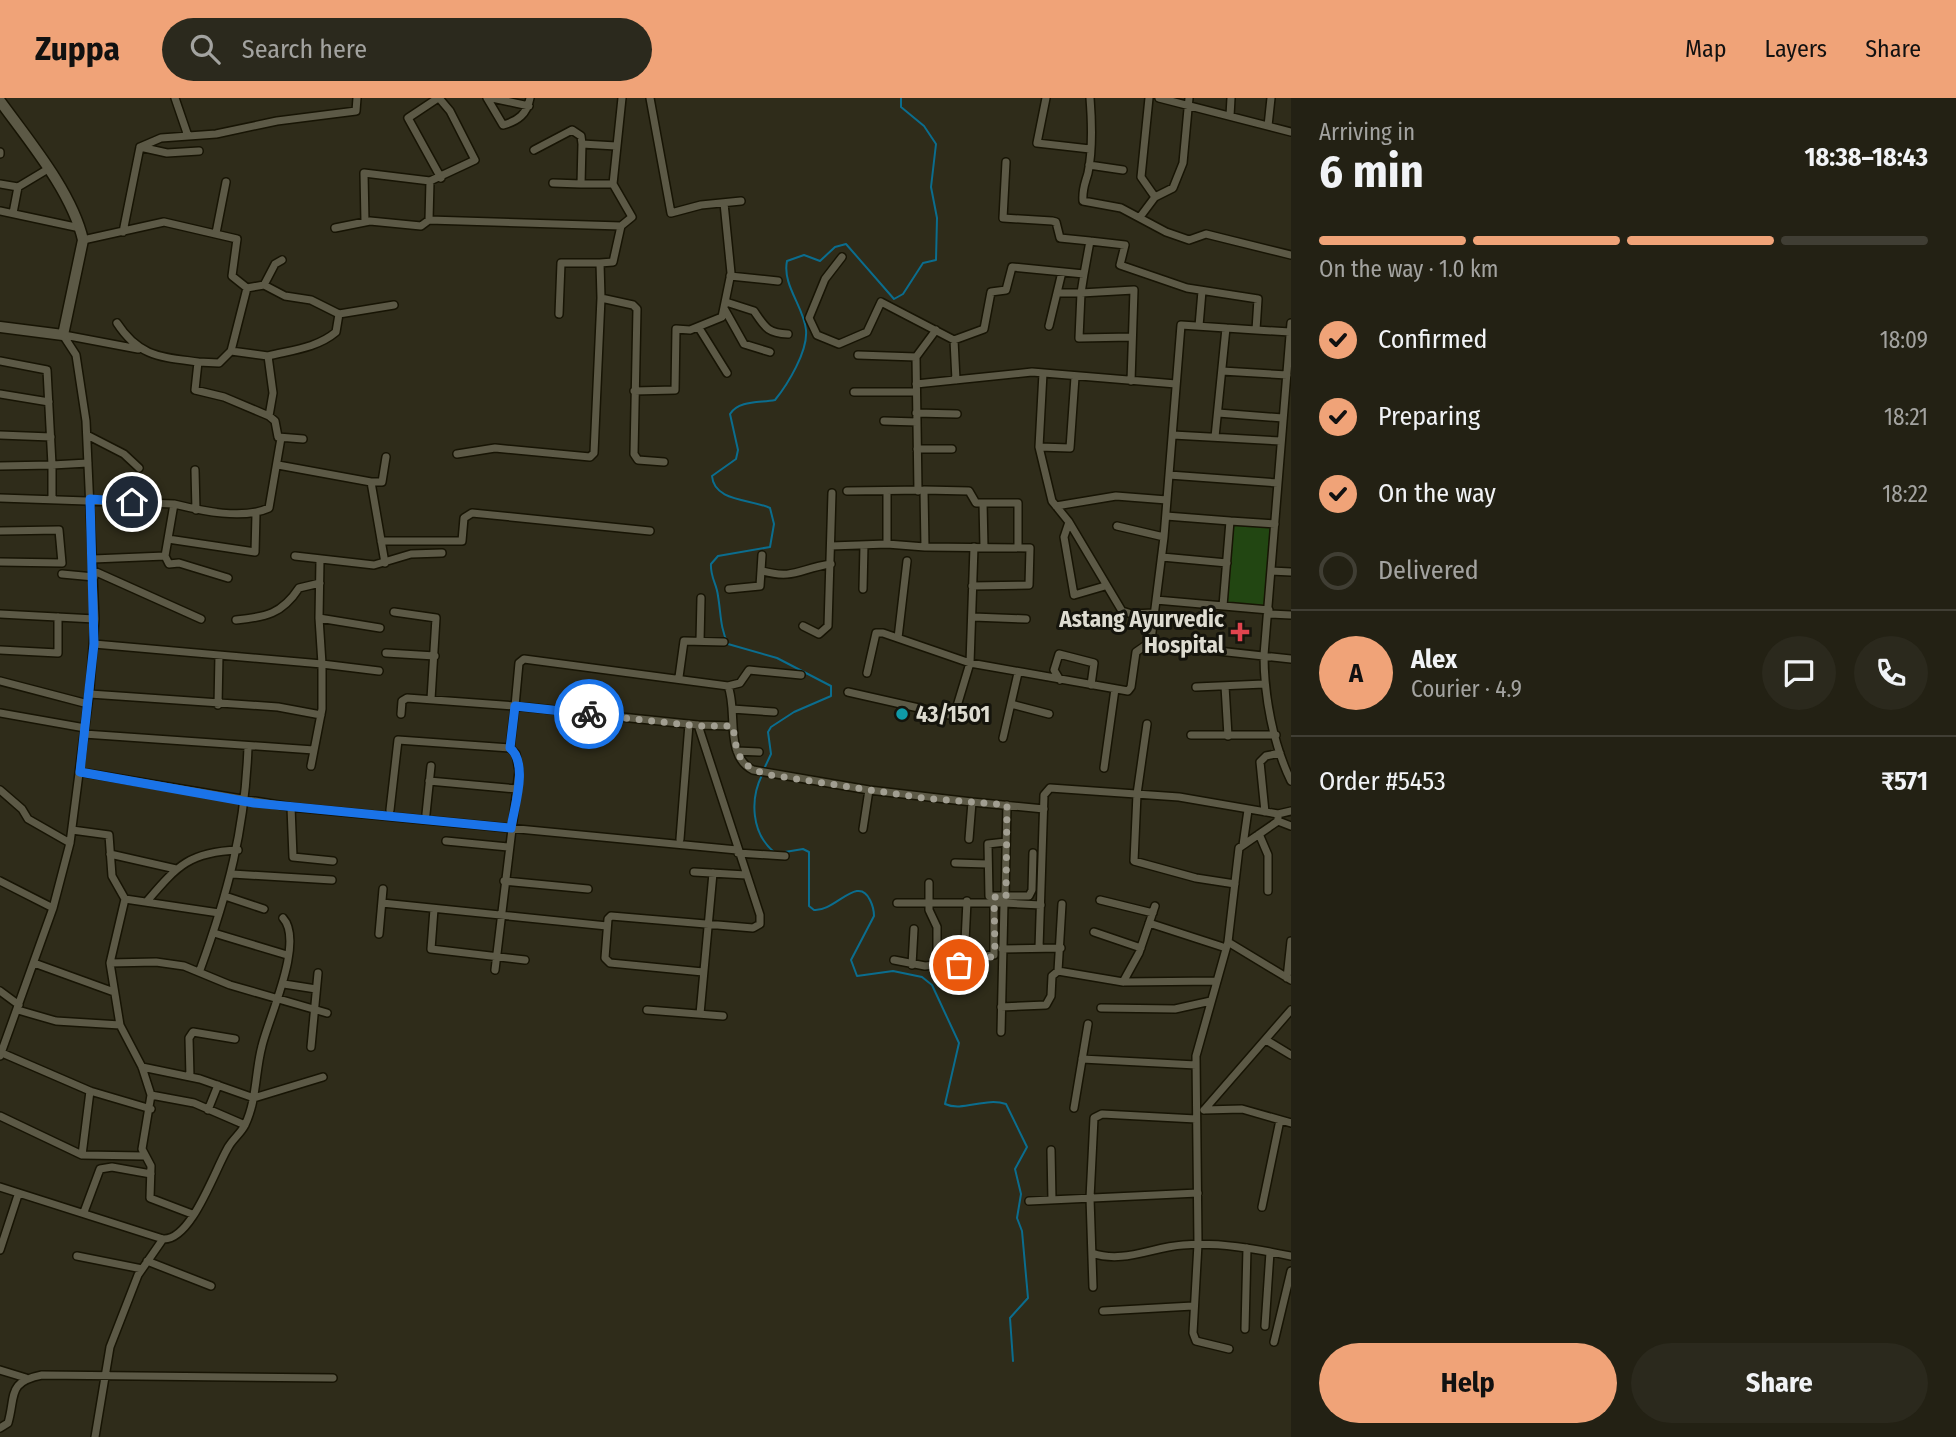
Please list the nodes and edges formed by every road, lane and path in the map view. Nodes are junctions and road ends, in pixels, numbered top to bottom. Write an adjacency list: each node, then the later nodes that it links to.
1 (175, 98): 20 (street)
2 (357, 98): 20 (street)
3 (439, 98): 31 (street); 31 (street)
4 (487, 98): 15 (street)
5 (492, 98): 15 (street)
6 (622, 98): 22 (street)
7 (650, 98): 41 (street)
8 (1045, 98): 25 (street)
9 (1090, 98): 25 (street)
10 (1149, 98): 39 (street)
11 (1160, 98): 16 (street)
12 (1231, 98): 17 (street)
13 (1271, 98): 18 (street)
14 (0, 101): 29 (street)
15 (529, 102)
16 (1189, 102): 17 (street); 39 (street)
17 (1230, 116): 18 (street)
18 (1268, 126): 19 (street)
19 (1291, 132)
20 (188, 136): 23 (street)
21 (582, 144): 22 (street); 24 (street); 36 (street)
22 (616, 146): 37 (street)
23 (140, 147): 26 (street); 50 (street)
24 (534, 149)
25 (1090, 149): 28 (street)
26 (200, 151)
27 (1006, 162): 53 (street)
28 (1088, 165): 30 (street); 44 (street)
29 (48, 169): 38 (street); 48 (street)
30 (1123, 170)
31 (441, 178): 32 (street)
32 (430, 181): 45 (street); 46 (street)
33 (226, 182): 51 (street)
34 (553, 183): 36 (street)
35 (0, 184): 38 (street)
36 (581, 184): 37 (street)
37 (613, 184): 47 (street)
38 (18, 187): 43 (street)
39 (1155, 197): 44 (street)
40 (741, 201): 41 (street)
41 (723, 203): 60 (street)
42 (0, 211): 43 (street)
43 (13, 213): 48 (street)
44 (1140, 218): 54 (street)
45 (429, 220): 46 (street); 47 (street)
46 (365, 222): 49 (street)
47 (621, 226): 57 (street)
48 (80, 228): 52 (street)
49 (335, 229)
50 (123, 232): 51 (street); 52 (street)
51 (216, 233): 63 (street)
52 (83, 240): 83 (street)
53 (1090, 241): 59 (street); 64 (street)
54 (1291, 255)
55 (842, 257): 79 (street)
56 (282, 260): 62 (street)
57 (600, 263): 67 (street); 71 (street)
58 (1062, 272): 59 (street); 65 (street); 85 (street)
59 (1084, 274): 66 (street)
60 (730, 276): 61 (street); 69 (street)
61 (778, 281)
62 (264, 285): 63 (street); 70 (street)
63 (247, 288): 87 (street)
64 (1202, 291): 75 (street); 80 (street)
65 (1057, 293): 66 (street); 74 (street)
66 (1080, 293): 84 (street); 84 (street)
67 (601, 298): 103 (street); 124 (street)
68 (394, 304): 70 (street)
69 (726, 306): 77 (street); 82 (street); 88 (street)
70 (339, 314): 90 (street)
71 (558, 314)
72 (117, 323): 86 (street)
73 (1291, 323): 81 (street)
74 (1049, 326)
75 (1199, 326): 78 (street); 101 (street)
76 (0, 327): 83 (street)
77 (699, 328): 95 (street); 103 (street)
78 (1226, 328): 80 (street); 94 (street)
79 (936, 330): 85 (street); 91 (street)
80 (1256, 330): 81 (street)
81 (1290, 332): 97 (street)
82 (788, 334)
83 (63, 335): 86 (street); 114 (street)
84 (1132, 337): 100 (street)
85 (954, 340): 99 (street)
86 (138, 349): 93 (street)
87 (232, 351): 90 (street); 93 (street)
88 (770, 352)
89 (858, 355): 91 (street)
90 (268, 356): 109 (street)
91 (916, 357): 102 (street)
92 (0, 362): 106 (street)
93 (198, 362): 109 (street)
94 (1222, 371): 97 (street); 107 (street)
95 (727, 373)
96 (1043, 373): 98 (street); 99 (street); 121 (street)
97 (1287, 375): 111 (street)
98 (1075, 377): 100 (street); 121 (street)
99 (956, 380): 102 (street)
100 (1131, 381): 101 (street)
101 (1177, 384): 115 (street)
102 (916, 388): 104 (street); 110 (street)
103 (635, 391): 126 (street)
104 (853, 392)
105 (0, 394): 106 (street)
106 (49, 402): 116 (street)
107 (1217, 413): 111 (street); 117 (street)
108 (957, 414): 110 (street)
109 (269, 416): 118 (street)
110 (916, 417): 112 (street); 122 (street)
111 (1283, 418): 120 (street)
112 (884, 421)
113 (0, 435): 116 (street)
114 (87, 435): 127 (street); 131 (street)
115 (1172, 435): 117 (street); 133 (street)
116 (51, 437): 130 (street)
117 (1215, 437): 120 (street)
118 (281, 438): 119 (street); 128 (street)
119 (303, 439)
120 (1281, 441): 135 (street)
121 (1040, 447): 146 (street)
122 (917, 449): 123 (street); 136 (street)
123 (952, 449)
124 (457, 454)
125 (386, 457): 134 (street)
126 (664, 461)
127 (89, 463): 130 (street); 142 (street)
128 (278, 465): 134 (street); 148 (street)
129 (0, 466): 130 (street)
130 (52, 466): 141 (street)
131 (139, 468)
132 (195, 470): 147 (street)
133 (1169, 475): 135 (street); 143 (street)
134 (371, 482): 158 (street)
135 (1278, 483): 152 (street)
136 (921, 490): 138 (street); 144 (street); 162 (street)
137 (847, 491): 138 (street)
138 (887, 492): 159 (street)
139 (832, 493): 161 (street)
140 (0, 498): 141 (street)
141 (52, 498): 142 (street)
142 (90, 499): 145 (street); 171 (street)
143 (1167, 500): 146 (street); 149 (street)
144 (983, 503): 164 (street); 165 (street)
145 (174, 504): 147 (street); 157 (street)
146 (1056, 506): 151 (street)
147 (195, 510): 148 (street)
148 (256, 514): 157 (street)
149 (1166, 516): 150 (street); 156 (street)
150 (1230, 521): 152 (street); 176 (street)
151 (1069, 522): 186 (street); 186 (street)
152 (1275, 524): 179 (street)
153 (1118, 526): 156 (street)
154 (0, 531): 174 (street)
155 (650, 531): 158 (street)
156 (1164, 537): 170 (street)
157 (168, 539): 168 (street)
158 (381, 541): 175 (street)
159 (887, 544): 160 (street); 162 (street)
160 (864, 545): 161 (street); 188 (street)
161 (831, 546): 177 (street)
162 (926, 547): 163 (street)
163 (974, 547): 164 (street); 185 (street)
164 (984, 547): 165 (street)
165 (1018, 547): 185 (street)
166 (442, 553): 175 (street)
167 (762, 555): 178 (street)
168 (164, 556): 171 (street); 183 (street)
169 (295, 556): 172 (street)
170 (1162, 557): 176 (street); 190 (street)
171 (93, 559): 182 (street)
172 (320, 560): 175 (street); 184 (street)
173 (907, 561): 206 (street)
174 (0, 562)
175 (385, 563)
176 (1227, 563): 191 (street)
177 (831, 564): 178 (street); 204 (street)
178 (762, 571): 187 (street)
179 (1271, 571): 180 (street); 193 (street)
180 (1291, 572)
181 (62, 574): 182 (street)
182 (94, 574): 200 (street); 201 (street)
183 (228, 578)
184 (320, 583): 199 (street); 203 (street)
185 (972, 586): 198 (street)
186 (1105, 586): 194 (street)
187 (729, 589)
188 (863, 589)
189 (701, 598): 207 (street)
190 (1156, 600): 191 (street); 194 (street)
191 (1223, 606): 193 (street)
192 (394, 612): 215 (street)
193 (1269, 612): 196 (street); 214 (street)
194 (1154, 613): 208 (street)
195 (0, 614): 197 (street)
196 (1291, 615)
197 (58, 617): 200 (street); 211 (street)
198 (973, 617): 202 (street); 217 (street)
199 (319, 618): 205 (street); 218 (street)
200 (95, 619): 210 (street)
201 (201, 619)
202 (1026, 619)
203 (236, 620)
204 (803, 626)
205 (380, 628)
206 (898, 638): 217 (street); 220 (street)
207 (700, 641): 209 (street); 223 (street)
208 (1152, 641): 214 (street); 231 (street)
209 (724, 642)
210 (94, 644): 213 (street); 233 (street)
211 (0, 650)
212 (386, 653): 215 (street)
213 (219, 655): 218 (street); 237 (street)
214 (1264, 655): 216 (street); 226 (street)
215 (435, 656): 234 (street)
216 (1291, 659)
217 (970, 663): 221 (street); 232 (street)
218 (322, 664): 219 (street); 244 (street)
219 (379, 671)
220 (867, 673)
221 (1018, 673): 224 (street); 236 (street)
222 (802, 675): 228 (street)
223 (679, 677): 228 (street); 238 (street)
224 (1060, 680): 227 (street); 227 (street)
225 (0, 681): 235 (street)
226 (1264, 684): 229 (street); 252 (street)
227 (1091, 685): 231 (street)
228 (728, 686): 239 (street)
229 (1225, 686): 230 (street); 251 (street)
230 (1196, 687)
231 (1115, 689): 262 (street)
232 (848, 692)
233 (90, 694): 235 (street); 237 (street)
234 (431, 699): 238 (street); 242 (street)
235 (88, 704): 249 (street)
236 (1011, 704): 243 (street); 253 (street)
237 (218, 705): 244 (street)
238 (515, 706): 245 (street); 255 (street)
239 (732, 709): 240 (street); 248 (street)
240 (774, 712)
241 (0, 713): 249 (street)
242 (401, 714)
243 (1049, 714)
244 (321, 715): 256 (street)
245 (689, 724): 247 (street); 286 (street)
246 (1147, 724): 269 (street)
247 (698, 726): 248 (street); 294 (street)
248 (733, 726): 257 (street)
249 (85, 731): 254 (street); 263 (street)
250 (1191, 735): 251 (street)
251 (1228, 736): 252 (street)
252 (1276, 736): 259 (street)
253 (1003, 738)
254 (248, 747): 256 (street); 270 (street)
255 (510, 748): 266 (street); 275 (street)
256 (314, 750): 260 (street)
257 (737, 751): 258 (street); 268 (street)
258 (759, 752)
259 (1280, 753): 265 (street); 278 (street)
260 (311, 766)
261 (431, 766): 264 (street)
262 (1104, 768)
263 (80, 772): 270 (street); 283 (street)
264 (429, 781): 266 (street); 279 (street)
265 (1291, 781)
266 (517, 789): 282 (street)
267 (0, 790): 290 (street)
268 (869, 790): 271 (street); 284 (street)
269 (1137, 794): 274 (street); 276 (street); 310 (street)
270 (246, 801): 273 (street); 293 (street)
271 (972, 802): 272 (street); 287 (street)
272 (1007, 805): 274 (street); 289 (street)
273 (291, 807): 282 (street); 298 (street)
274 (1044, 809): 325 (street)
275 (390, 810)
276 (1248, 810): 278 (street); 291 (street)
277 (1291, 811): 280 (street)
278 (1265, 812): 280 (street)
279 (426, 814)
280 (1278, 817): 281 (street); 285 (street)
281 (1291, 826)
282 (511, 828): 292 (street); 294 (street)
283 (72, 830): 290 (street); 296 (street)
284 (863, 830)
285 (1259, 834): 291 (street); 313 (street)
286 (680, 839)
287 (969, 839)
288 (446, 841): 292 (street)
289 (1006, 842): 300 (street); 318 (street)
290 (70, 843): 326 (street)
291 (1243, 845): 310 (street)
292 (508, 847): 308 (street)
293 (238, 850): 301 (street); 304 (street)
294 (738, 851): 297 (street); 305 (street)
295 (1033, 853): 318 (street)
296 (110, 854): 301 (street); 315 (street)
297 (785, 856)
298 (333, 861)
299 (955, 863): 300 (street)
300 (987, 864): 317 (street)
301 (176, 869): 316 (street)
302 (694, 872): 303 (street)
303 (713, 873): 305 (street); 333 (street)
304 (232, 874): 306 (street); 314 (street)
305 (746, 876): 333 (street)
306 (332, 880)
307 (0, 881): 326 (street)
308 (504, 881): 312 (street); 330 (street)
309 (929, 883): 322 (street)
310 (1235, 884): 340 (street)
311 (383, 888): 323 (street)
312 (588, 889)
313 (1268, 891)
314 (225, 896): 327 (street); 329 (street)
315 (125, 899): 316 (street); 351 (street)
316 (148, 900): 329 (street)
317 (994, 900): 318 (street); 320 (street); 347 (street)
318 (1005, 900): 325 (street); 341 (street)
319 (1100, 900): 332 (street)
320 (967, 901): 322 (street); 347 (street)
321 (897, 903): 322 (street)
322 (928, 903): 353 (street)
323 (382, 904): 328 (street); 338 (street)
324 (1062, 904): 343 (street)
325 (1041, 905): 342 (street)
326 (53, 908): 350 (street)
327 (264, 909)
328 (434, 909): 330 (street); 346 (street)
329 (219, 914): 337 (street)
330 (501, 915): 334 (street); 346 (street)
331 (283, 918): 345 (street)
332 (1149, 923): 340 (street); 344 (street)
333 (708, 925): 334 (street); 357 (street)
334 (607, 926): 357 (street)
335 (914, 929): 352 (street)
336 (1094, 932): 344 (street)
337 (214, 933): 345 (street); 354 (street)
338 (379, 934)
339 (1291, 941): 359 (street)
340 (1227, 945): 359 (street); 360 (street)
341 (1002, 948): 342 (street); 368 (street)
342 (1039, 948): 343 (street)
343 (1060, 948): 356 (street)
344 (1141, 948): 361 (street)
345 (287, 955): 362 (street)
346 (496, 957): 348 (street); 355 (street)
347 (966, 958): 353 (street)
348 (525, 960)
349 (894, 960): 352 (street)
350 (34, 963): 365 (street); 369 (street)
351 (110, 963): 354 (street); 365 (street)
352 (912, 965): 353 (street)
353 (937, 966)
354 (200, 970): 366 (street)
355 (495, 970)
356 (1058, 971): 361 (street); 368 (street)
357 (704, 972): 375 (street)
358 (318, 973): 363 (street)
359 (1289, 979)
360 (1217, 981): 361 (street); 367 (street)
361 (1123, 982)
362 (284, 984): 363 (street); 366 (street)
363 (316, 989): 371 (street)
364 (0, 991): 369 (street)
365 (114, 992): 378 (street)
366 (280, 1000): 371 (street); 393 (street)
367 (1211, 1001): 370 (street); 386 (street)
368 (1001, 1007): 379 (street)
369 (18, 1008): 378 (street); 383 (street)
370 (1101, 1008)
371 (312, 1010): 374 (street); 382 (street)
372 (647, 1010): 375 (street)
373 (1291, 1010): 381 (street)
374 (327, 1013)
375 (700, 1014): 376 (street)
376 (723, 1016)
377 (1088, 1024): 385 (street)
378 (120, 1026): 387 (street)
379 (1001, 1032)
380 (235, 1040): 388 (street)
381 (1266, 1040): 384 (street); 397 (street)
382 (311, 1047)
383 (1, 1054): 391 (street)
384 (1291, 1055)
385 (1082, 1059): 386 (street); 394 (street)
386 (1196, 1065): 397 (street)
387 (142, 1067): 388 (street); 392 (street)
388 (190, 1077): 390 (street)
389 (323, 1077): 393 (street)
390 (218, 1084): 393 (street); 396 (street)
391 (90, 1091): 395 (street); 403 (street)
392 (151, 1095): 395 (street); 396 (street)
393 (254, 1098): 401 (street)
394 (1074, 1108)
395 (151, 1109): 404 (street)
396 (208, 1110): 401 (street)
397 (1199, 1113): 399 (street); 407 (street); 409 (street)
398 (0, 1116): 403 (street)
399 (1280, 1120): 400 (street); 412 (street)
400 (1291, 1124)
401 (245, 1125): 414 (street)
402 (1051, 1150): 410 (street)
403 (82, 1155): 404 (street)
404 (144, 1156): 405 (street)
405 (151, 1174): 413 (street); 414 (street)
406 (0, 1187): 408 (street)
407 (1198, 1193): 409 (street); 416 (street)
408 (18, 1195): 413 (street); 418 (street)
409 (1090, 1198): 410 (street); 419 (street)
410 (1052, 1200): 411 (street)
411 (1029, 1201)
412 (1262, 1207)
413 (84, 1212): 415 (street)
414 (192, 1214): 415 (street)
415 (163, 1239): 423 (street)
416 (1198, 1244): 417 (street); 419 (street); 429 (street)
417 (1247, 1248): 420 (street); 432 (street)
418 (0, 1250)
419 (1092, 1252): 427 (street)
420 (1270, 1252): 422 (street); 431 (street)
421 (77, 1256): 424 (street)
422 (1291, 1256)
423 (148, 1261): 424 (street); 426 (street)
424 (142, 1269): 436 (street)
425 (1291, 1271): 428 (street)
426 (211, 1286)
427 (1093, 1287)
428 (1289, 1296): 433 (street)
429 (1193, 1306): 430 (street); 434 (street)
430 (1103, 1311)
431 (1265, 1326)
432 (1245, 1329)
433 (1274, 1342)
434 (1229, 1349)
435 (0, 1370): 437 (street)
436 (105, 1374): 437 (street); 438 (street); 440 (street)
437 (26, 1378): 439 (street)
438 (333, 1378)
439 (0, 1428)
440 (95, 1437)

